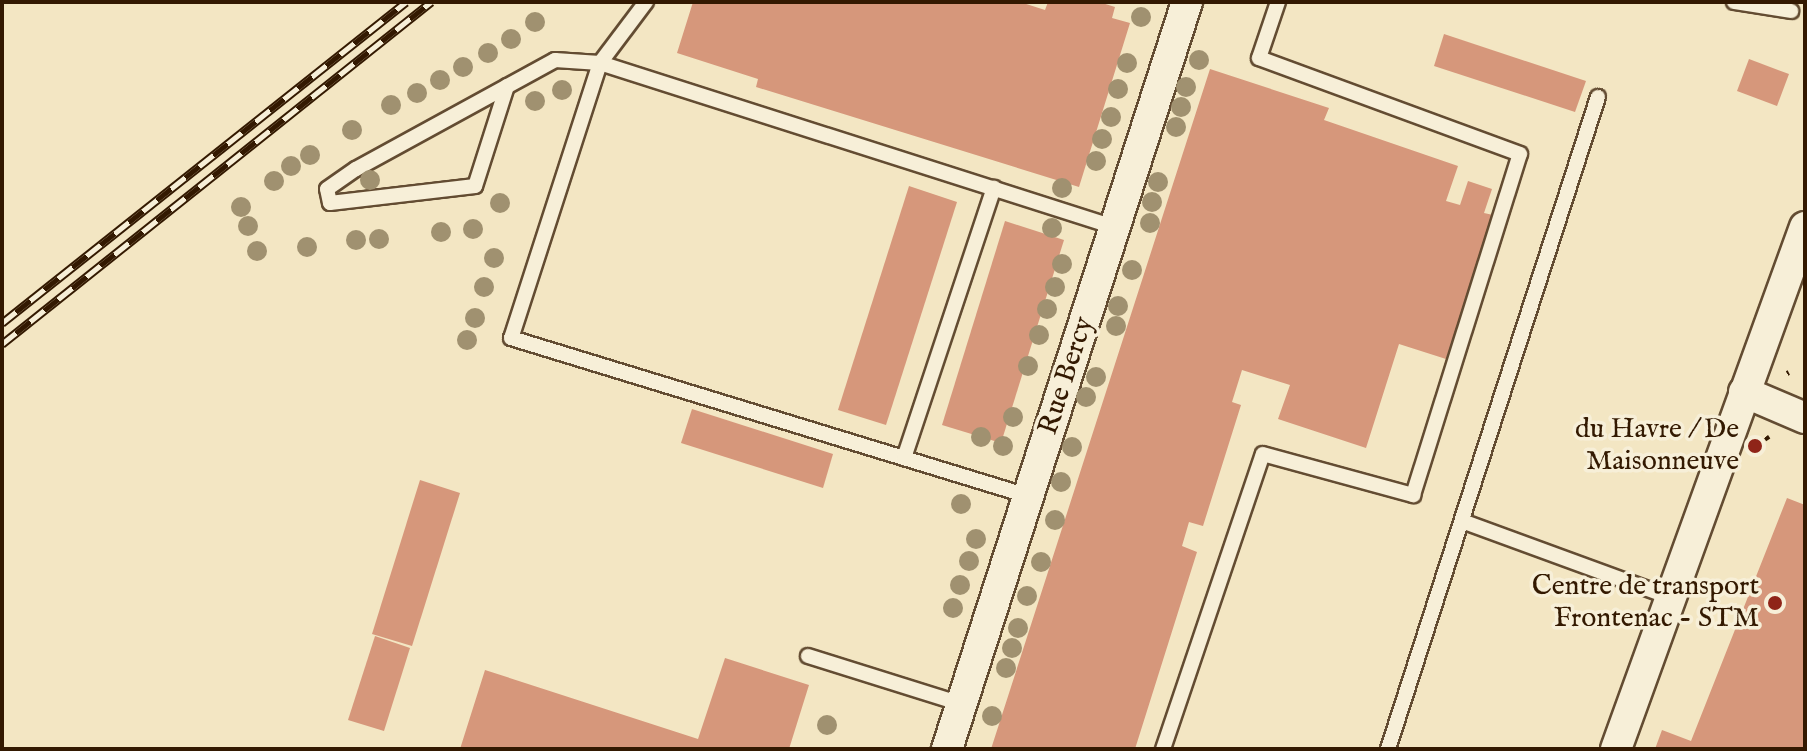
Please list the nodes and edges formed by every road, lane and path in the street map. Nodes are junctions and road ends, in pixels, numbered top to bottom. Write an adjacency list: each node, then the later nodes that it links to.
1 (646, 2): 6 (lane)
2 (1187, 2): 10 (street, Rue Bercy)
3 (1278, 2): 21 (lane)
4 (1734, 2): 5 (lane)
5 (1791, 11)
6 (600, 63): 7 (lane); 9 (lane); 14 (lane)
7 (507, 86): 7 (lane)
8 (1598, 97): 16 (lane)
9 (994, 188): 10 (lane); 14 (lane)
10 (1114, 227): 15 (street, Rue Bercy)
11 (1805, 227): 12 (street)
12 (1744, 392): 13 (street); 17 (street)
13 (1805, 418)
14 (904, 458): 15 (lane)
15 (1028, 496): 19 (street, Rue Bercy)
16 (1462, 521): 17 (lane); 22 (lane)
17 (1670, 597): 23 (street)
18 (808, 656): 19 (lane)
19 (961, 704): 20 (street, Rue Bercy)
20 (947, 749)
21 (1163, 749)
22 (1388, 749)
23 (1616, 749)

